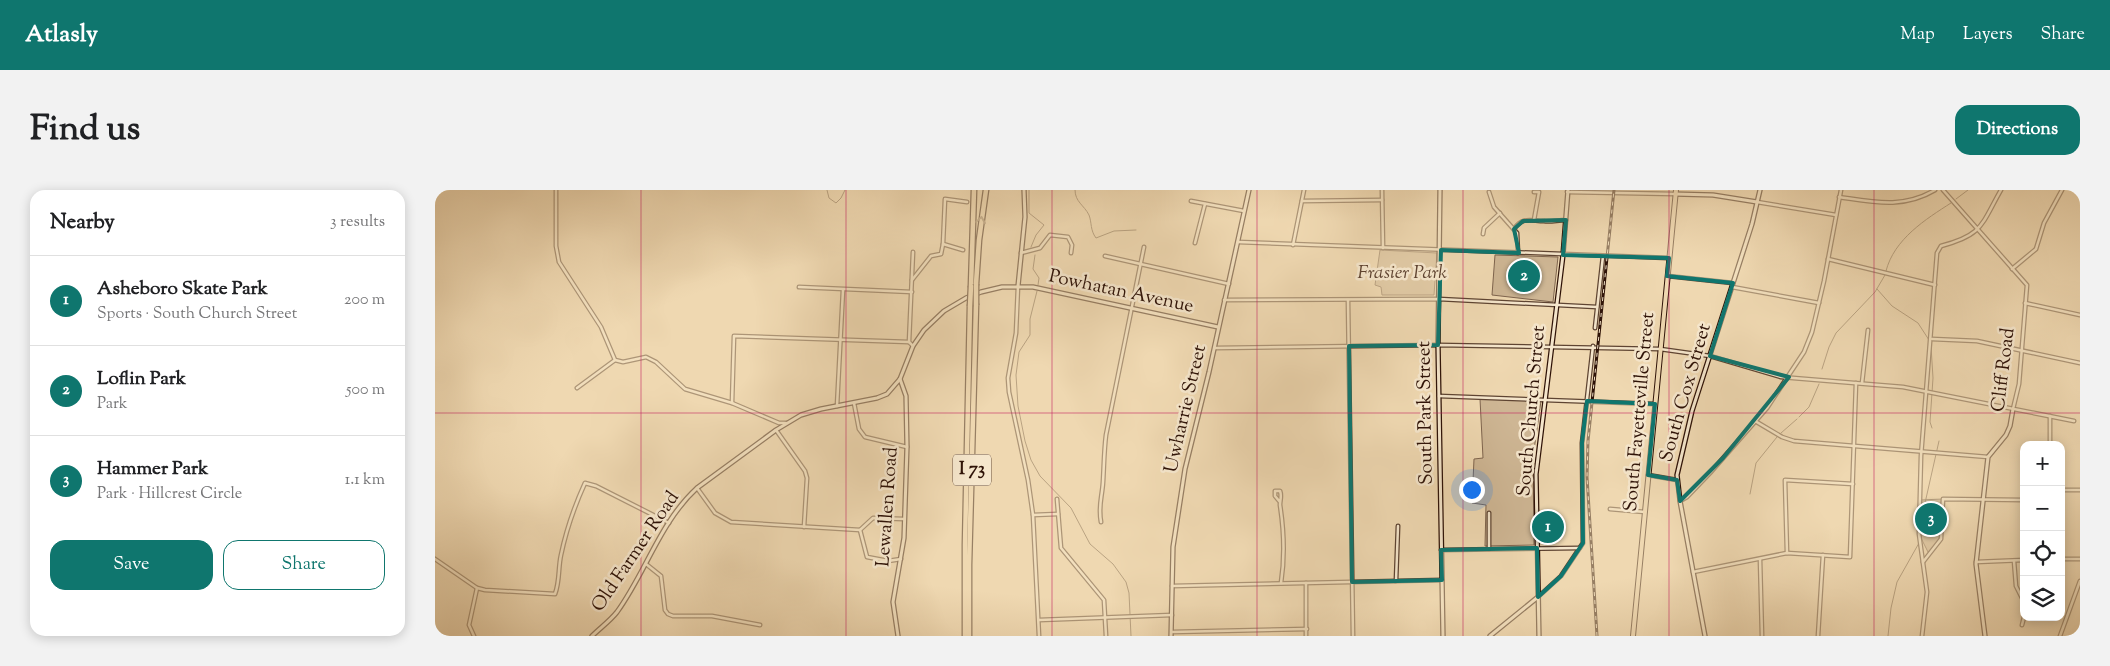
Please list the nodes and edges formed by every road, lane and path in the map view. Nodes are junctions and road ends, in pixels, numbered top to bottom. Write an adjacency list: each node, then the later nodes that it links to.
1 (556, 190): 89 (street)
2 (974, 190): 57 (highway, I 73)
3 (986, 190): 57 (highway, I 73, one-way to 3)
4 (1024, 190): 43 (street)
5 (1249, 190): 26 (street, Uwharrie Street)
6 (1304, 190): 22 (street)
7 (1382, 190): 20 (street)
8 (1440, 190): 41 (street, South Park Street)
9 (1760, 190): 24 (street, South Cox Street)
10 (1841, 190): 19 (street)
11 (1935, 190): 19 (street)
12 (1943, 190): 31 (street, Cliff Road)
13 (2001, 190): 31 (street)
14 (2062, 190): 52 (street)
15 (1567, 191): 18 (street); 30 (street, South Church Street)
16 (1489, 192): 27 (street)
17 (1533, 192): 29 (street)
18 (1675, 192): 24 (street); 49 (main road, South Fayetteville Street)
19 (1839, 197): 28 (street)
20 (1382, 200): 22 (street); 39 (street)
21 (1191, 201): 25 (street)
22 (1302, 201): 37 (street)
23 (967, 202): 36 (street)
24 (1757, 202): 28 (street); 55 (street, South Cox Street)
25 (1205, 204): 26 (street); 35 (street)
26 (1244, 211): 34 (street, Uwharrie Street)
27 (1500, 213): 32 (street); 33 (street)
28 (1836, 215): 50 (street)
29 (1534, 220): 30 (street); 32 (street)
30 (1566, 220): 46 (street, South Church Street)
31 (1978, 229): 52 (street, Cliff Road); 58 (street)
32 (1514, 230): 44 (street)
33 (1483, 234)
34 (1238, 242): 37 (street); 56 (street, Uwharrie Street)
35 (1195, 243)
36 (943, 244): 40 (street); 54 (street)
37 (1293, 245): 39 (street)
38 (1145, 246): 51 (street)
39 (1383, 248): 41 (street)
40 (963, 250)
41 (1441, 250): 44 (street); 66 (street, South Park Street)
42 (913, 252): 54 (street)
43 (1021, 253): 45 (street); 59 (street)
44 (1518, 253): 46 (street)
45 (1071, 254)
46 (1563, 255): 48 (street); 69 (street, South Church Street)
47 (1105, 256): 51 (street)
48 (1603, 256): 49 (street); 71 (street)
49 (1669, 258): 53 (main road, South Fayetteville Street)
50 (1829, 259): 58 (street); 67 (street)
51 (1141, 264): 56 (street); 72 (street)
52 (2012, 269): 68 (street, Cliff Road)
53 (1667, 276): 55 (street); 86 (main road, South Fayetteville Street)
54 (912, 280): 63 (street)
55 (1733, 283): 61 (street, South Cox Street)
56 (1229, 284): 64 (street, Uwharrie Street)
57 (974, 285): 70 (highway, I 73, bridge)
58 (1935, 285): 77 (street)
59 (1018, 286): 72 (street, Powhatan Avenue); 81 (street, Old Farmer Road); 130 (street)
60 (799, 287): 62 (street)
61 (1732, 287): 67 (street); 88 (street, South Cox Street)
62 (843, 290): 63 (street); 78 (street)
63 (912, 292): 79 (street)
64 (1224, 300): 65 (street); 74 (street, Uwharrie Street)
65 (1348, 300): 66 (street); 82 (street)
66 (1439, 300): 69 (street); 80 (street, South Park Street)
67 (1819, 302): 91 (street)
68 (2025, 303): 73 (street); 87 (street, Cliff Road)
69 (1556, 305): 71 (street); 83 (street, South Church Street)
70 (973, 306): 175 (highway, I 73); 176 (highway, I 73)
71 (1597, 307): 75 (street)
72 (1131, 308): 74 (street, Powhatan Avenue); 132 (street)
73 (2080, 315)
74 (1218, 327): 85 (street, Uwharrie Street)
75 (1595, 328)
76 (1868, 330): 94 (street)
77 (1931, 339): 87 (street); 96 (street)
78 (840, 340): 79 (street); 100 (street); 103 (street)
79 (909, 342): 81 (street)
80 (1438, 345): 82 (street); 83 (street); 97 (street, South Park Street)
81 (913, 346): 92 (street, Old Farmer Road)
82 (1349, 346): 85 (street); 157 (street)
83 (1551, 346): 84 (street); 98 (street, South Church Street)
84 (1593, 346): 86 (street); 99 (street)
85 (1215, 348): 160 (street, Uwharrie Street)
86 (1661, 348): 88 (street); 102 (main road, South Fayetteville Street)
87 (2021, 350): 90 (street); 104 (street, Cliff Road)
88 (1710, 356): 91 (street); 116 (street, South Cox Street)
89 (615, 360): 95 (street); 100 (street)
90 (2080, 363)
91 (1789, 377): 93 (street); 107 (street)
92 (900, 379): 101 (street, Old Farmer Road); 112 (street, Lewallen Road)
93 (1856, 383): 94 (street); 111 (street)
94 (1861, 383): 96 (street)
95 (577, 388)
96 (1927, 392): 104 (street); 113 (street)
97 (1439, 396): 98 (street); 140 (street, South Park Street)
98 (1545, 399): 99 (street); 137 (street, South Church Street)
99 (1587, 401): 102 (street); 138 (street)
100 (732, 403): 108 (street)
101 (854, 403): 103 (street, Old Farmer Road); 112 (street)
102 (1655, 404): 115 (main road, South Fayetteville Street)
103 (837, 406): 108 (street, Old Farmer Road)
104 (2013, 409): 105 (street); 114 (street, Cliff Road)
105 (2050, 416): 106 (street); 110 (street)
106 (2074, 420)
107 (1755, 421): 111 (street); 123 (street)
108 (787, 423): 109 (street, Old Farmer Road)
109 (776, 430): 118 (street, Old Farmer Road); 135 (street)
110 (2050, 441)
111 (1854, 446): 113 (street); 117 (street)
112 (907, 447): 131 (street, Lewallen Road)
113 (1922, 452): 114 (street); 150 (street)
114 (1988, 457): 124 (street)
115 (1648, 475): 116 (street); 127 (main road, South Fayetteville Street)
116 (1677, 480): 123 (street, South Cox Street)
117 (1853, 484): 141 (street); 142 (street)
118 (697, 488): 133 (street, Old Farmer Road); 135 (street)
119 (2065, 490): 120 (street)
120 (2080, 490)
121 (1057, 498): 129 (street)
122 (2020, 500): 124 (street)
123 (1679, 501): 153 (street, South Cox Street)
124 (1983, 501): 150 (street); 151 (street)
125 (1280, 502): 125 (street); 158 (street)
126 (1610, 509): 127 (street)
127 (1645, 512): 184 (main road, South Fayetteville Street)
128 (1489, 513): 139 (street)
129 (1058, 514): 130 (street); 165 (street)
130 (1033, 515): 166 (street)
131 (904, 518): 136 (street); 144 (street, Lewallen Road)
132 (1101, 522)
133 (669, 523): 152 (street, Old Farmer Road); 161 (street)
134 (1398, 526): 155 (street)
135 (804, 527): 136 (street)
136 (860, 530): 144 (street)
137 (1537, 548): 138 (street); 139 (street); 163 (street, South Church Street)
138 (1580, 548): 163 (street)
139 (1489, 549): 140 (street)
140 (1441, 550): 154 (street, South Park Street)
141 (1787, 553): 142 (street); 145 (street)
142 (1823, 555): 187 (street)
143 (435, 559): 161 (street)
144 (901, 559): 174 (street, Lewallen Road)
145 (1760, 559): 153 (street); 186 (street)
146 (2065, 559): 147 (street)
147 (2080, 559)
148 (2020, 560): 149 (street)
149 (2014, 561): 151 (street); 162 (street)
150 (1923, 562): 188 (street)
151 (1977, 562): 189 (street)
152 (646, 564): 168 (street); 173 (street, Old Farmer Road)
153 (1693, 572): 185 (street, South Cox Street)
154 (1442, 580): 155 (street); 181 (street, South Park Street)
155 (1396, 581): 157 (street)
156 (2080, 581): 190 (street)
157 (1352, 582): 159 (street); 180 (street)
158 (1281, 583): 159 (street); 160 (street)
159 (1306, 583): 170 (street)
160 (1172, 586): 164 (street, Uwharrie Street)
161 (477, 588): 172 (street)
162 (2020, 594)
163 (1538, 597): 182 (street); 183 (street, South Church Street)
164 (1172, 615): 165 (street); 171 (street, Uwharrie Street)
165 (1106, 619): 166 (street); 178 (street)
166 (1039, 620): 177 (street)
167 (2023, 621): 169 (street)
168 (760, 625)
169 (2022, 625)
170 (1307, 630): 171 (street); 179 (street)
171 (1172, 634)
172 (474, 636)
173 (592, 636)
174 (898, 636)
175 (965, 636)
176 (969, 636)
177 (1039, 636)
178 (1106, 636)
179 (1307, 636)
180 (1353, 636)
181 (1443, 636)
182 (1490, 636)
183 (1539, 636)
184 (1633, 636)
185 (1705, 636)
186 (1761, 636)
187 (1818, 636)
188 (1922, 636)
189 (1985, 636)
190 (2060, 636)

